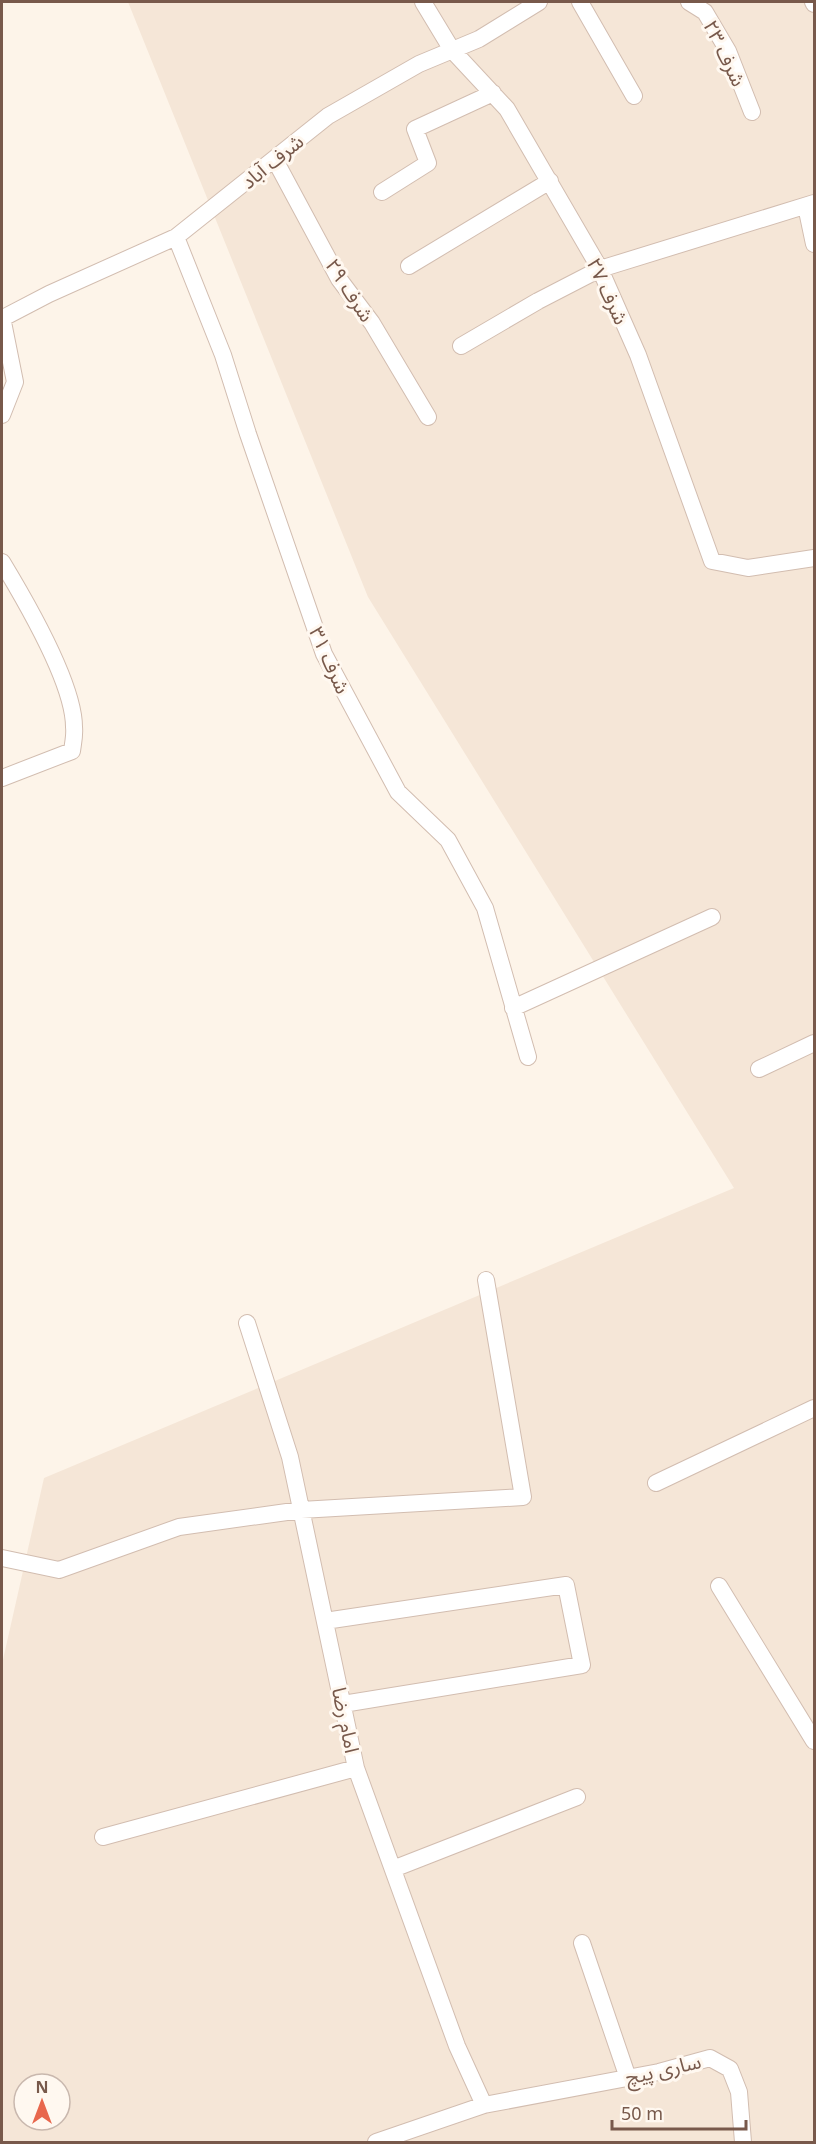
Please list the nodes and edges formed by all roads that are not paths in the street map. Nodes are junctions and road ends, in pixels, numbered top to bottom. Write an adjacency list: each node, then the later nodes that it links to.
1 (423, 2): 5 (street, شرف ۲۷)
2 (539, 2): 5 (street, شرف آباد)
3 (580, 2): 7 (street)
4 (689, 2): 8 (street, شرف ۲۳)
5 (452, 50): 6 (street, شرف ۲۷); 9 (street, شرف آباد)
6 (493, 93): 10 (street, شرف ۲۷); 11 (street)
7 (634, 96)
8 (752, 112)
9 (275, 160): 13 (street, شرف آباد); 20 (street, شرف ۲۹)
10 (550, 181): 15 (street); 16 (street, شرف ۲۷)
11 (382, 192)
12 (810, 205): 14 (street); 16 (street)
13 (176, 237): 17 (street, شرف آباد); 25 (street, شرف ۳۱)
14 (814, 244)
15 (409, 266)
16 (600, 269): 18 (street); 21 (street, شرف ۲۷)
17 (2, 317): 19 (street)
18 (461, 346)
19 (2, 415)
20 (428, 417)
21 (814, 558)
22 (2, 562): 23 (street)
23 (2, 778)
24 (712, 917): 25 (street)
25 (513, 1008): 27 (street, شرف ۳۱)
26 (814, 1043): 28 (street)
27 (528, 1057)
28 (759, 1069)
29 (486, 1280): 33 (street)
30 (247, 1323): 33 (street, امام رضا)
31 (814, 1408): 32 (street)
32 (656, 1483)
33 (301, 1510): 34 (street); 36 (street, امام رضا)
34 (2, 1558)
35 (719, 1586): 38 (street)
36 (325, 1621): 37 (street, امام رضا); 37 (street)
37 (343, 1704): 39 (street, امام رضا)
38 (814, 1741)
39 (356, 1768): 41 (street); 42 (street, امام رضا)
40 (577, 1797): 42 (street)
41 (103, 1837)
42 (393, 1869): 45 (street, امام رضا)
43 (582, 1943): 44 (street)
44 (628, 2078): 45 (street, ساری پیچ); 47 (street, ساری پیچ)
45 (484, 2105): 46 (street, ساری پیچ)
46 (376, 2142)
47 (743, 2142)

